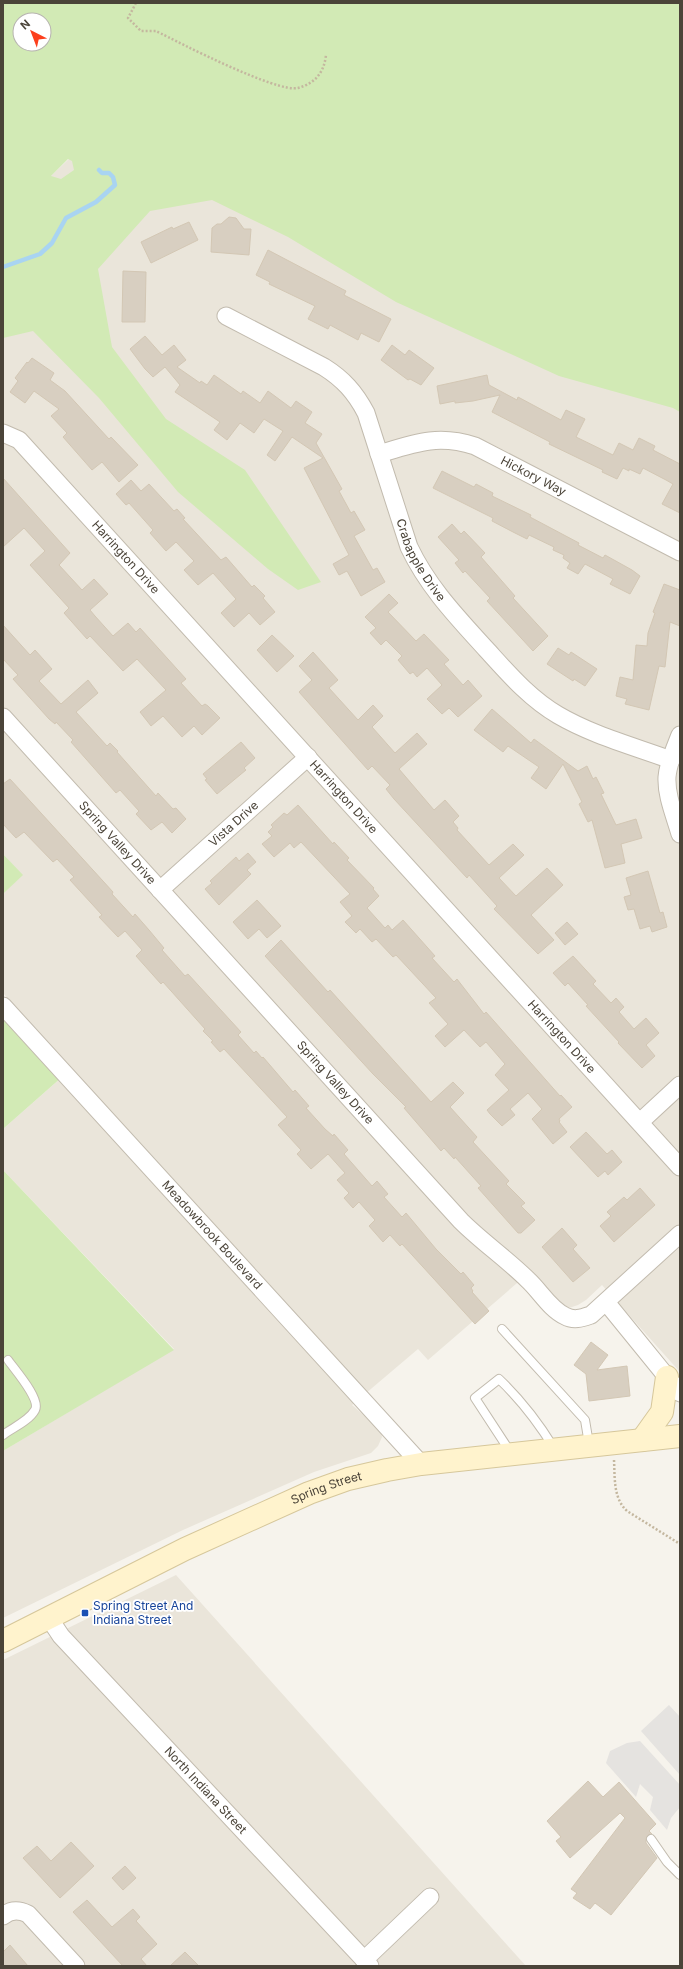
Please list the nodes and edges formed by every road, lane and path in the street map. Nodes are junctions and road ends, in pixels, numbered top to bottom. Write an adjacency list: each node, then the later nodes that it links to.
1 (136, 3): 2 (path)
2 (326, 55)
3 (226, 316): 5 (street, Crabapple Drive)
4 (3, 433): 9 (street, Harrington Drive)
5 (379, 454): 6 (street, Hickory Way); 10 (street, Crabapple Drive)
6 (680, 552)
7 (3, 717): 12 (street, Spring Valley Drive)
8 (680, 735): 10 (street)
9 (308, 757): 12 (street, Vista Drive); 15 (street, Harrington Drive)
10 (671, 760): 11 (street)
11 (680, 834)
12 (160, 890): 18 (street, Spring Valley Drive)
13 (3, 1006): 29 (street, Meadowbrook Boulevard)
14 (680, 1085): 15 (street)
15 (640, 1122): 16 (street, Harrington Drive)
16 (680, 1167)
17 (680, 1234): 18 (street)
18 (606, 1302): 21 (street)
19 (502, 1329): 26 (lane)
20 (8, 1360): 22 (lane)
21 (674, 1385): 24 (main road)
22 (3, 1435)
23 (680, 1436): 24 (main road, Spring Street)
24 (642, 1440): 25 (main road, Spring Street)
25 (614, 1443): 26 (main road, Spring Street); 30 (path)
26 (590, 1445): 27 (main road, Spring Street)
27 (554, 1449): 28 (main road, Spring Street); 28 (lane)
28 (512, 1454): 29 (main road, Spring Street)
29 (421, 1464): 31 (main road, Spring Street)
30 (680, 1544)
31 (49, 1618): 32 (main road, Spring Street); 37 (street, North Indiana Street)
32 (3, 1641)
33 (651, 1839): 34 (lane)
34 (680, 1875)
35 (430, 1897): 37 (street)
36 (3, 1916): 38 (street)
37 (367, 1963)
38 (76, 1966)

